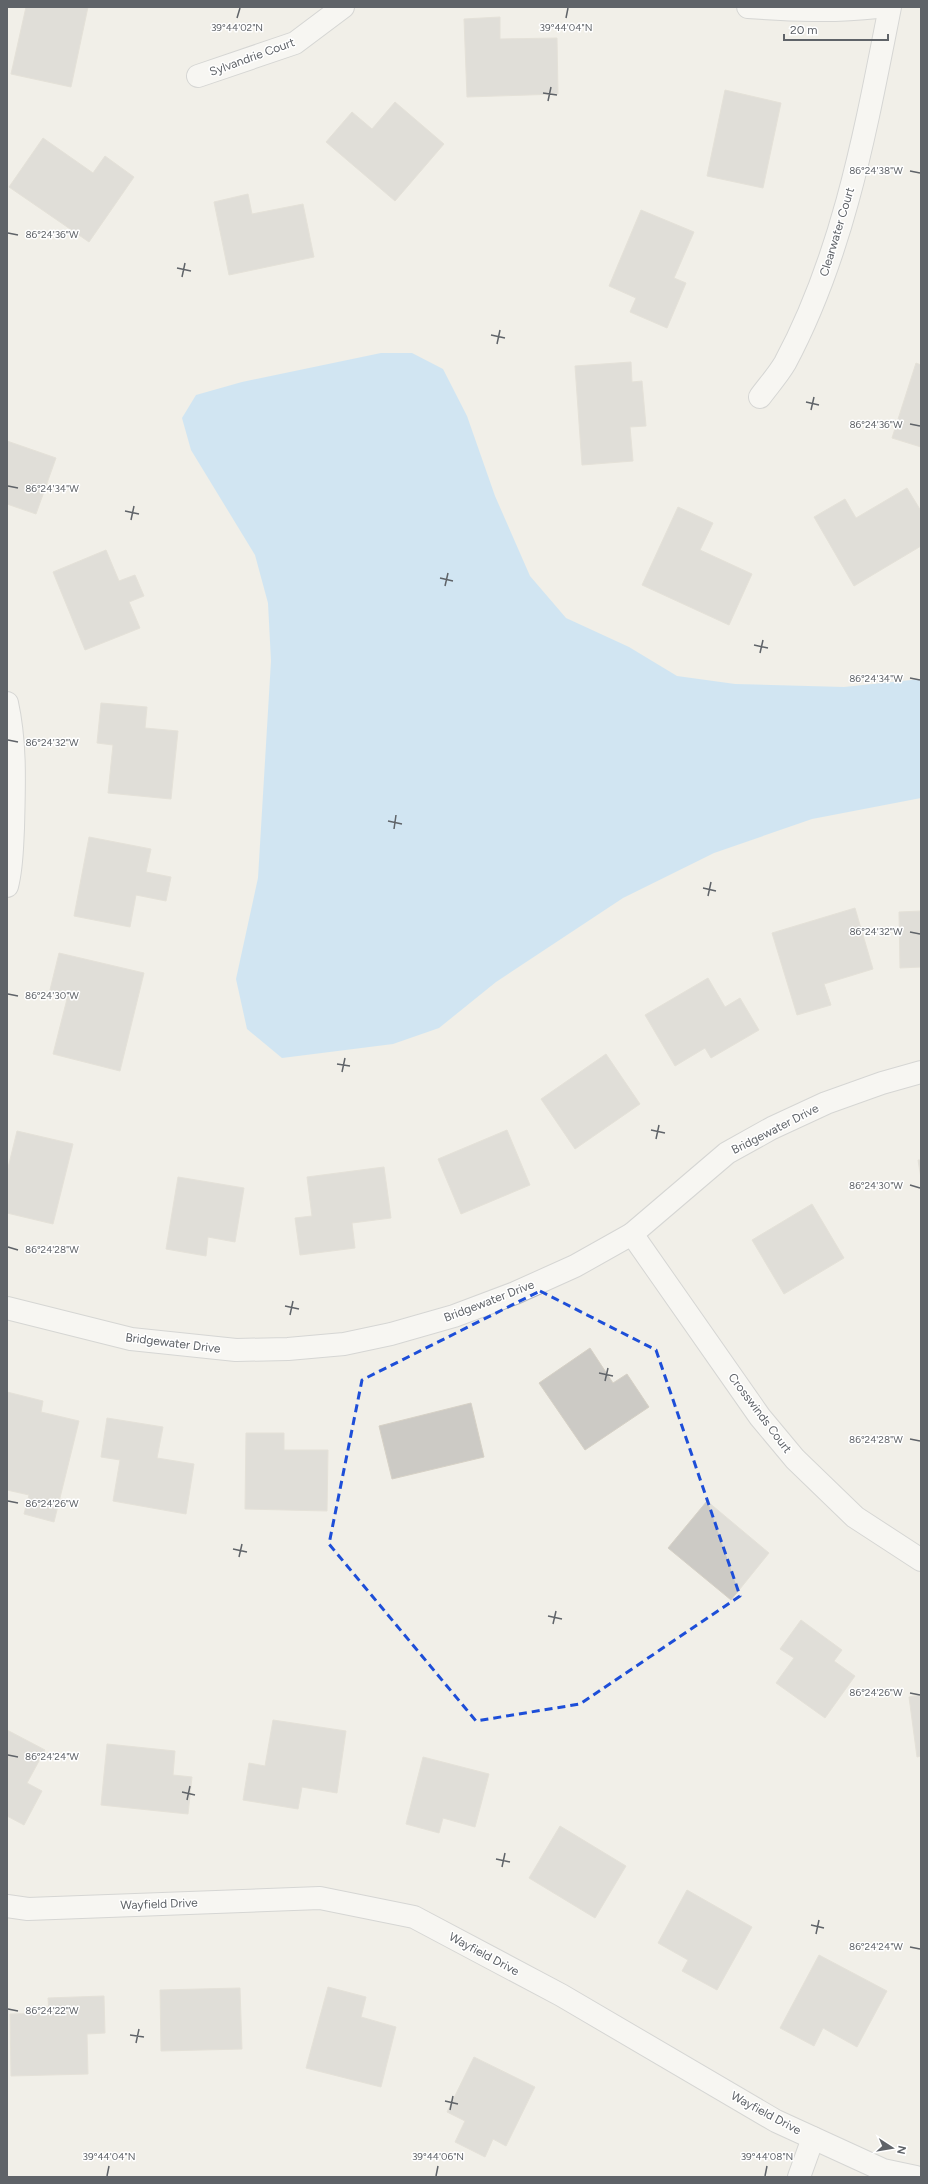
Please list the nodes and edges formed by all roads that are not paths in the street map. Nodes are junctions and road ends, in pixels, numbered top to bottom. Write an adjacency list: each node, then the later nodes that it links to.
1 (343, 7): 5 (street, Sylvandrie Court)
2 (748, 7): 3 (street)
3 (877, 7)
4 (890, 7): 6 (street, Clearwater Court)
5 (198, 76)
6 (760, 397)
7 (7, 703): 8 (street)
8 (7, 886)
9 (921, 1072): 10 (street, Bridgewater Drive)
10 (632, 1234): 11 (street, Bridgewater Drive); 12 (street, Crosswinds Court)
11 (7, 1308)
12 (921, 1560)
13 (7, 1906): 14 (street, Wayfield Drive)
14 (813, 2138): 15 (street); 16 (street, Wayfield Drive)
15 (799, 2177)
16 (916, 2177)

